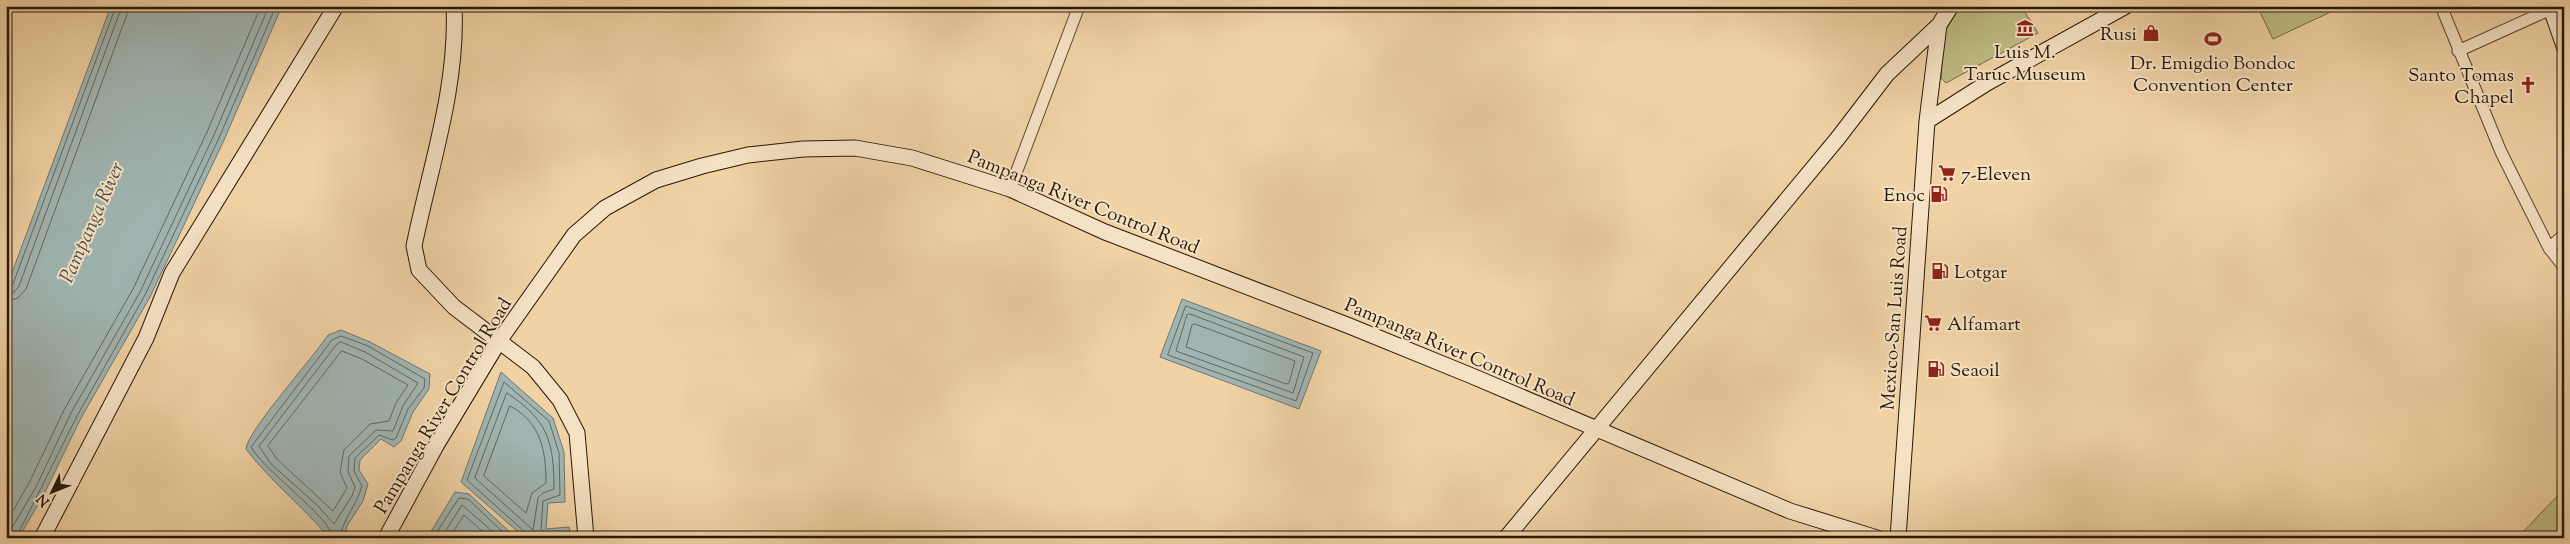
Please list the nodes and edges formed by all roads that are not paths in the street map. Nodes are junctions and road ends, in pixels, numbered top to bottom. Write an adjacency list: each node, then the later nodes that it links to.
1 (336, 6): 18 (main road)
2 (454, 6): 16 (main road)
3 (1079, 6): 12 (street)
4 (1951, 6): 8 (main road)
5 (2126, 6): 11 (main road)
6 (2441, 6): 10 (street)
7 (2550, 8): 9 (main road); 10 (street)
8 (1939, 25): 11 (main road, Mexico-San Luis Road); 17 (main road)
9 (2564, 46)
10 (2458, 51): 14 (street)
11 (1927, 121): 23 (main road, Mexico-San Luis Road)
12 (1010, 189): 16 (main road, Pampanga River Control Road); 17 (main road, Pampanga River Control Road)
13 (2564, 236): 14 (street)
14 (2549, 248): 15 (street)
15 (2564, 267)
16 (499, 341): 19 (main road, Pampanga River Control Road); 20 (main road)
17 (1594, 430): 21 (main road); 22 (main road, Pampanga River Control Road)
18 (42, 538)
19 (386, 538)
20 (586, 538)
21 (1506, 538)
22 (1878, 538)
23 (1898, 538)

